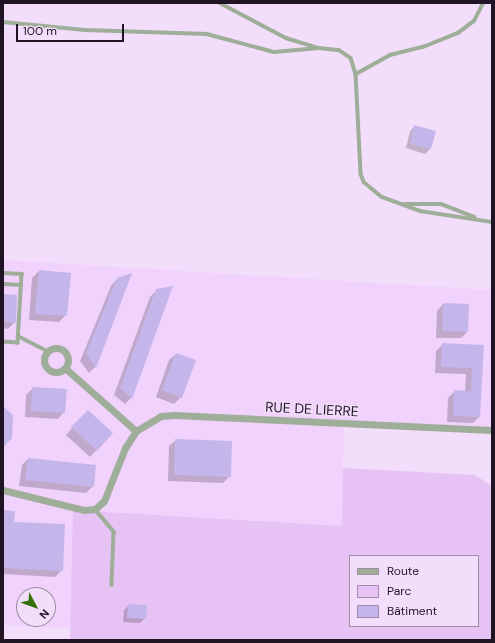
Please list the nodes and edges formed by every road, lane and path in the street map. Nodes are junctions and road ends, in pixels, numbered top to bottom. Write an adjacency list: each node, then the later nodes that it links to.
1 (220, 3): 4 (lane)
2 (483, 3): 5 (lane)
3 (3, 22): 4 (lane)
4 (319, 48): 5 (lane)
5 (356, 74): 6 (lane)
6 (400, 204): 7 (lane); 7 (lane)
7 (480, 219): 8 (lane)
8 (492, 222)
9 (3, 273): 11 (lane)
10 (3, 284): 11 (lane)
11 (21, 285): 12 (lane)
12 (18, 336): 13 (lane); 14 (lane)
13 (3, 342)
14 (47, 351): 15 (street); 15 (street)
15 (65, 368): 17 (street)
16 (492, 430): 17 (street, RUE DE LIERRE)
17 (136, 432): 19 (street)
18 (3, 490): 19 (street)
19 (96, 509): 20 (lane)
20 (112, 585)

